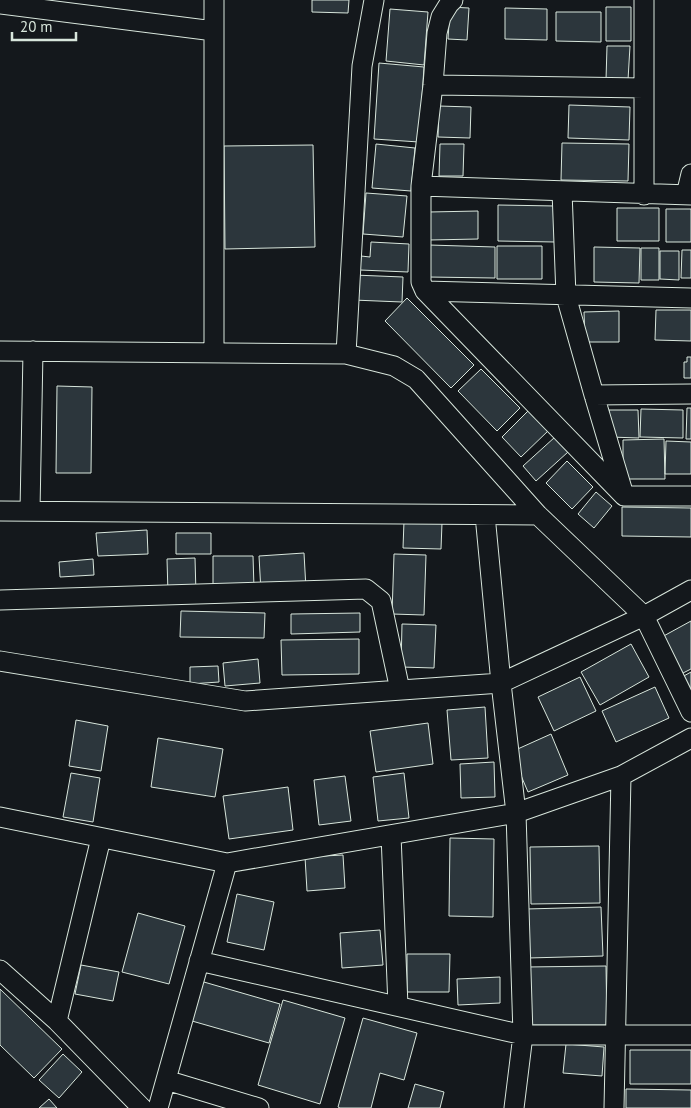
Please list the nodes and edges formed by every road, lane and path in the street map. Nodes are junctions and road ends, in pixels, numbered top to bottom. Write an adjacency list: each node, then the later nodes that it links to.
1 (214, 0): 6 (street)
2 (374, 0): 20 (street)
3 (453, 0): 7 (street)
4 (644, 0): 8 (street)
5 (0, 4): 6 (street)
6 (214, 31): 19 (street)
7 (433, 85): 8 (street); 10 (street)
8 (644, 88): 12 (street)
9 (691, 174): 13 (street)
10 (421, 186): 11 (street); 14 (street)
11 (562, 192): 12 (street); 15 (street)
12 (644, 195): 13 (street)
13 (689, 195)
14 (425, 291): 15 (street); 23 (street)
15 (566, 296): 16 (street); 22 (street)
16 (691, 298)
17 (0, 351): 18 (street)
18 (33, 351): 19 (street); 26 (street)
19 (214, 352): 20 (street)
20 (346, 354): 28 (street)
21 (691, 394): 22 (street)
22 (594, 395): 23 (street)
23 (624, 496): 24 (street)
24 (691, 496)
25 (0, 511): 26 (street)
26 (30, 511): 27 (street)
27 (486, 515): 28 (street); 33 (street)
28 (538, 515): 31 (street)
29 (691, 590): 31 (street)
30 (0, 600): 34 (street)
31 (644, 616): 33 (street); 35 (street)
32 (0, 661): 34 (street)
33 (501, 683): 34 (street); 38 (street)
34 (400, 690)
35 (691, 712)
36 (691, 738): 37 (street)
37 (621, 776): 38 (street); 48 (street)
38 (516, 813): 40 (street); 47 (street)
39 (0, 817): 41 (street)
40 (391, 834): 42 (street); 45 (street)
41 (101, 838): 42 (street); 46 (street)
42 (226, 863): 43 (street)
43 (199, 961): 45 (street); 50 (street)
44 (0, 970): 46 (street)
45 (398, 1006): 47 (street)
46 (57, 1021): 51 (street)
47 (522, 1034): 48 (street); 53 (street)
48 (616, 1034): 49 (street); 54 (street)
49 (691, 1035)
50 (166, 1080): 51 (street); 52 (street)
51 (144, 1108)
52 (259, 1108)
53 (514, 1108)
54 (614, 1108)

